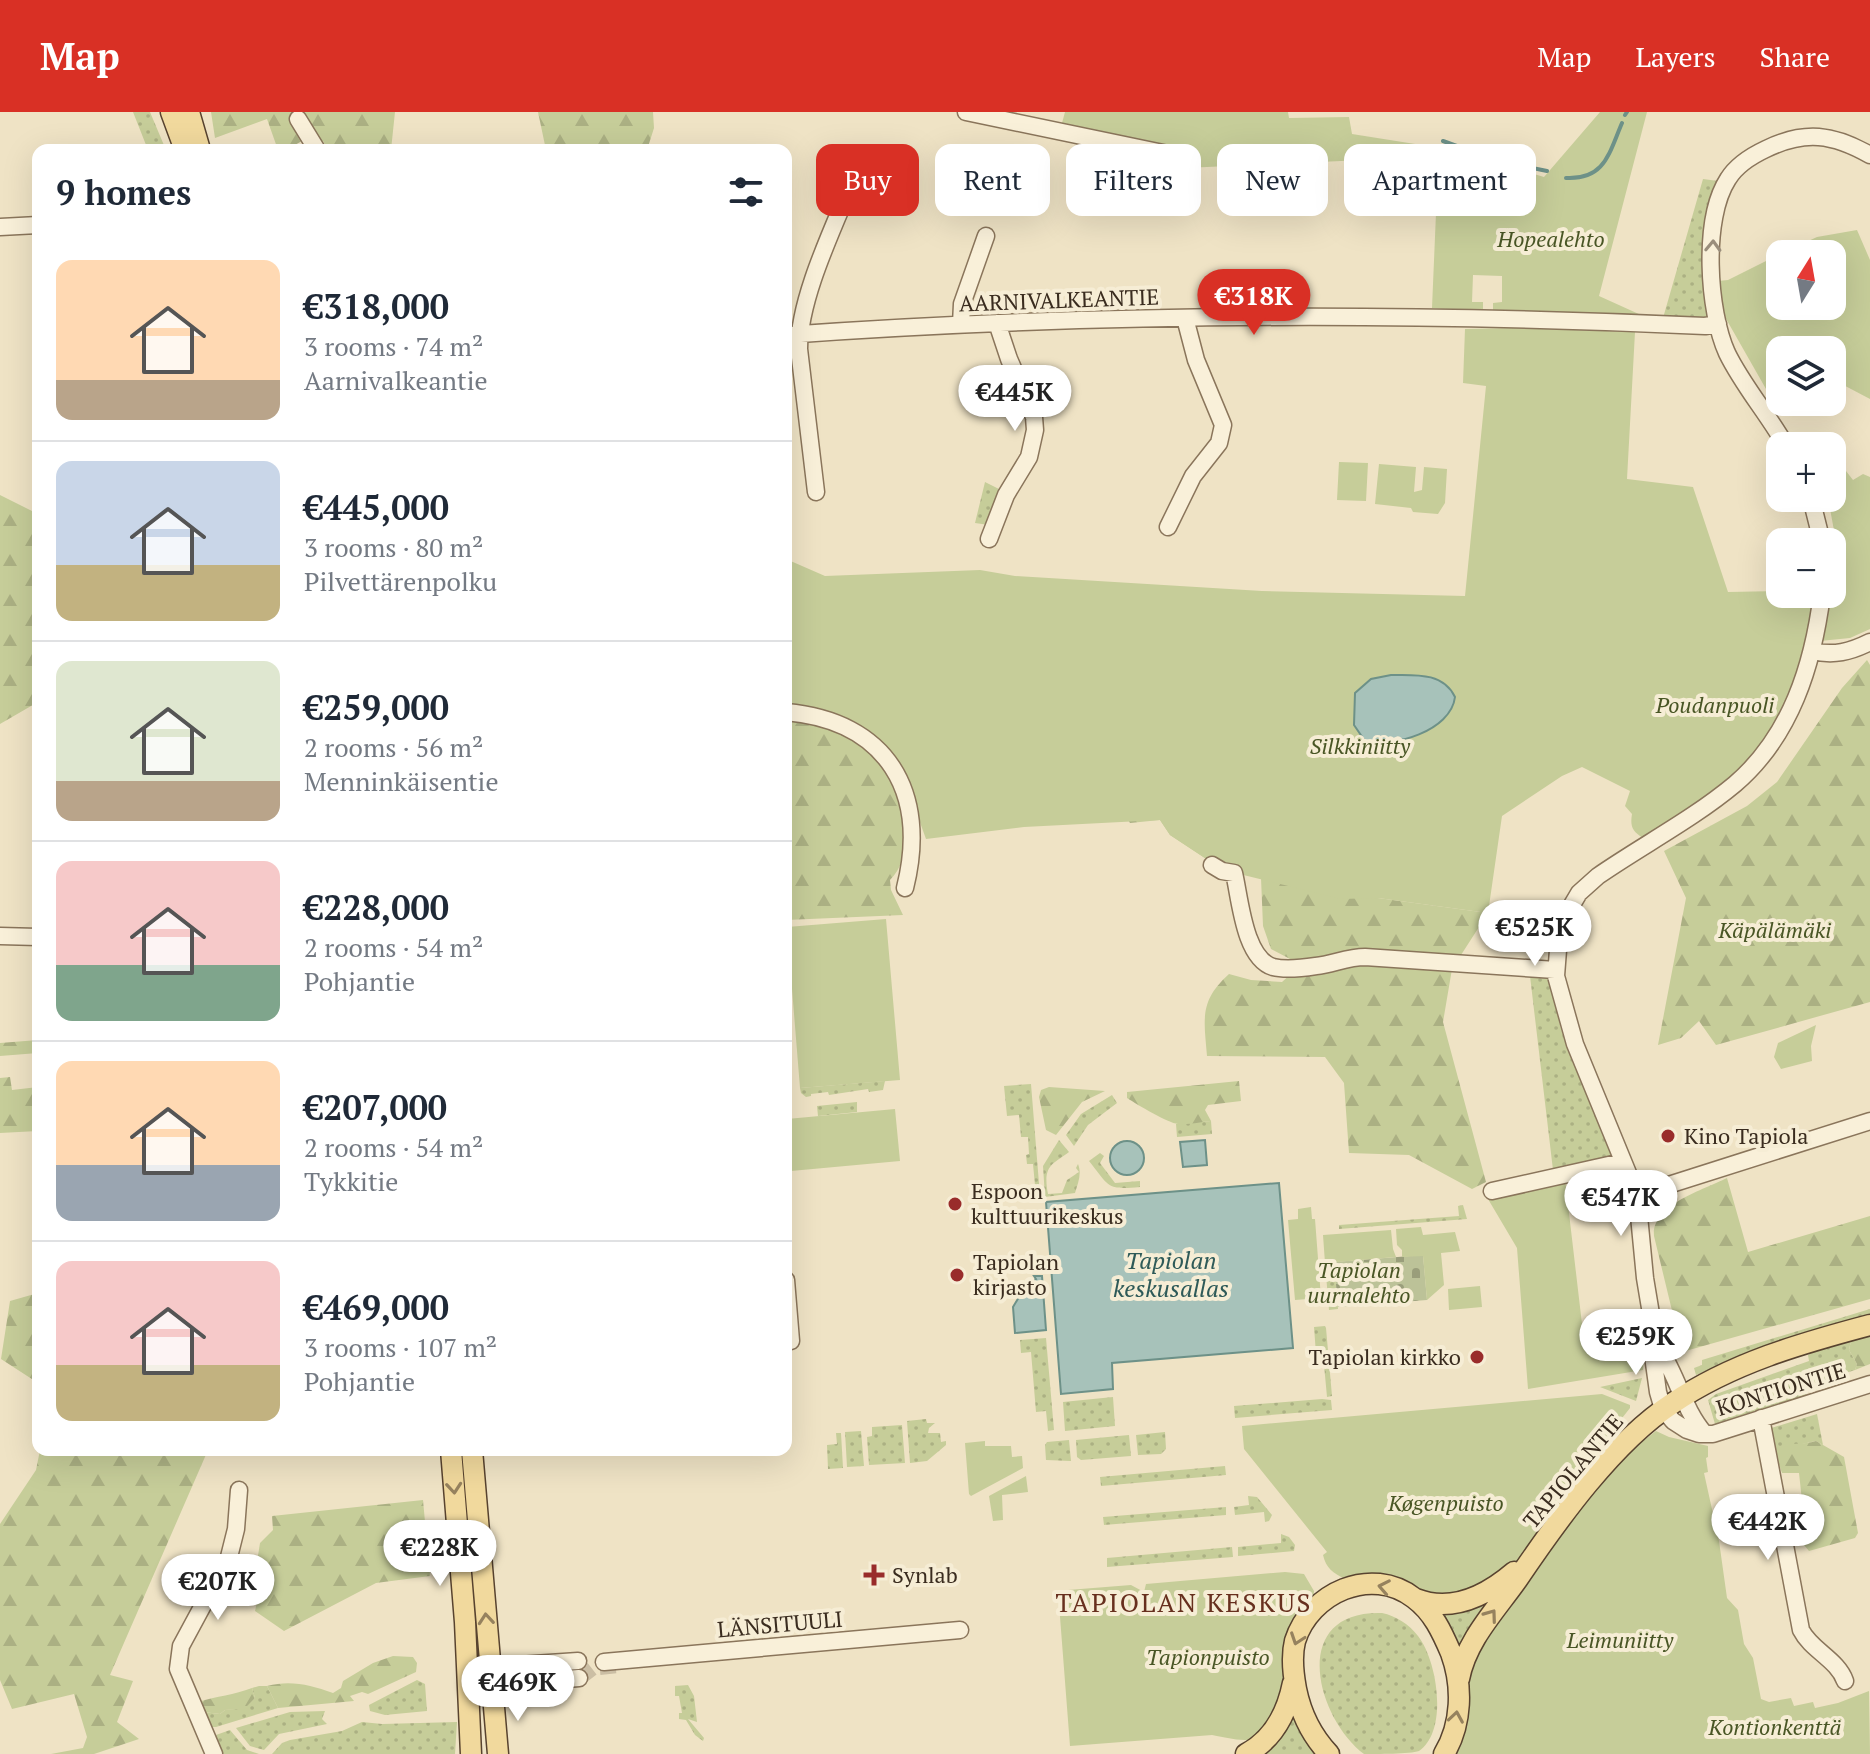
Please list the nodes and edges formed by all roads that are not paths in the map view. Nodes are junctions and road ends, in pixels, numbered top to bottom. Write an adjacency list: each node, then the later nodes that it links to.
1 (171, 112): 5 (main road)
2 (189, 112): 6 (main road)
3 (966, 112): 8 (street)
4 (298, 119): 7 (street)
5 (183, 144)
6 (198, 144)
7 (313, 144)
8 (1120, 144)
9 (1870, 155): 17 (street, one-way to 9)
10 (839, 216): 18 (street)
11 (32, 225): 12 (street)
12 (0, 227)
13 (986, 236): 16 (street)
14 (1185, 318): 15 (street, AARNIVALKEANTIE); 17 (street, AARNIVALKEANTIE); 21 (street)
15 (997, 323): 16 (street, AARNIVALKEANTIE); 22 (street)
16 (961, 324): 18 (street, AARNIVALKEANTIE)
17 (1718, 324): 19 (street)
18 (793, 334): 20 (street)
19 (1777, 432)
20 (816, 492)
21 (1168, 527)
22 (989, 539)
23 (1820, 608): 25 (street)
24 (1870, 642): 25 (street)
25 (1812, 651): 31 (street)
26 (792, 713): 28 (street)
27 (1212, 865): 31 (street)
28 (905, 888)
29 (0, 936): 30 (street)
30 (32, 937)
31 (1555, 970): 33 (street)
32 (1870, 1121): 35 (street)
33 (1622, 1162): 34 (street); 35 (street)
34 (1492, 1191)
35 (1637, 1195): 37 (street)
36 (1870, 1325): 39 (main road, TAPIOLANTIE)
37 (1656, 1344): 39 (street, KONTIONTIE); 40 (street)
38 (1870, 1384): 41 (street, KONTIONTIE)
39 (1683, 1396): 40 (main road, TAPIOLANTIE); 42 (street, KONTIONTIE)
40 (1663, 1409): 42 (street, KONTIONTIE); 46 (main road, TAPIOLANTIE)
41 (1761, 1418): 42 (street, KONTIONTIE); 55 (street)
42 (1705, 1434)
43 (451, 1456): 52 (main road, one-way to 52)
44 (473, 1456): 51 (main road, one-way to 44)
45 (239, 1490): 57 (street)
46 (1533, 1556): 47 (main road, TAPIOLANTIE); 54 (main road, TAPIOLANTIE, one-way to 46)
47 (1416, 1599): 53 (main road, TAPIOLANTIE, one-way to 53); 54 (main road)
48 (960, 1630): 49 (street, LÄNSITUULI)
49 (604, 1662)
50 (578, 1669): 51 (street)
51 (491, 1676): 52 (street); 58 (main road)
52 (467, 1679): 56 (main road)
53 (1294, 1679): 59 (main road); 60 (main road)
54 (1459, 1679): 61 (main road, one-way to 54)
55 (1845, 1681)
56 (471, 1752)
57 (214, 1754)
58 (498, 1754)
59 (1246, 1754)
60 (1329, 1754)
61 (1444, 1754)

